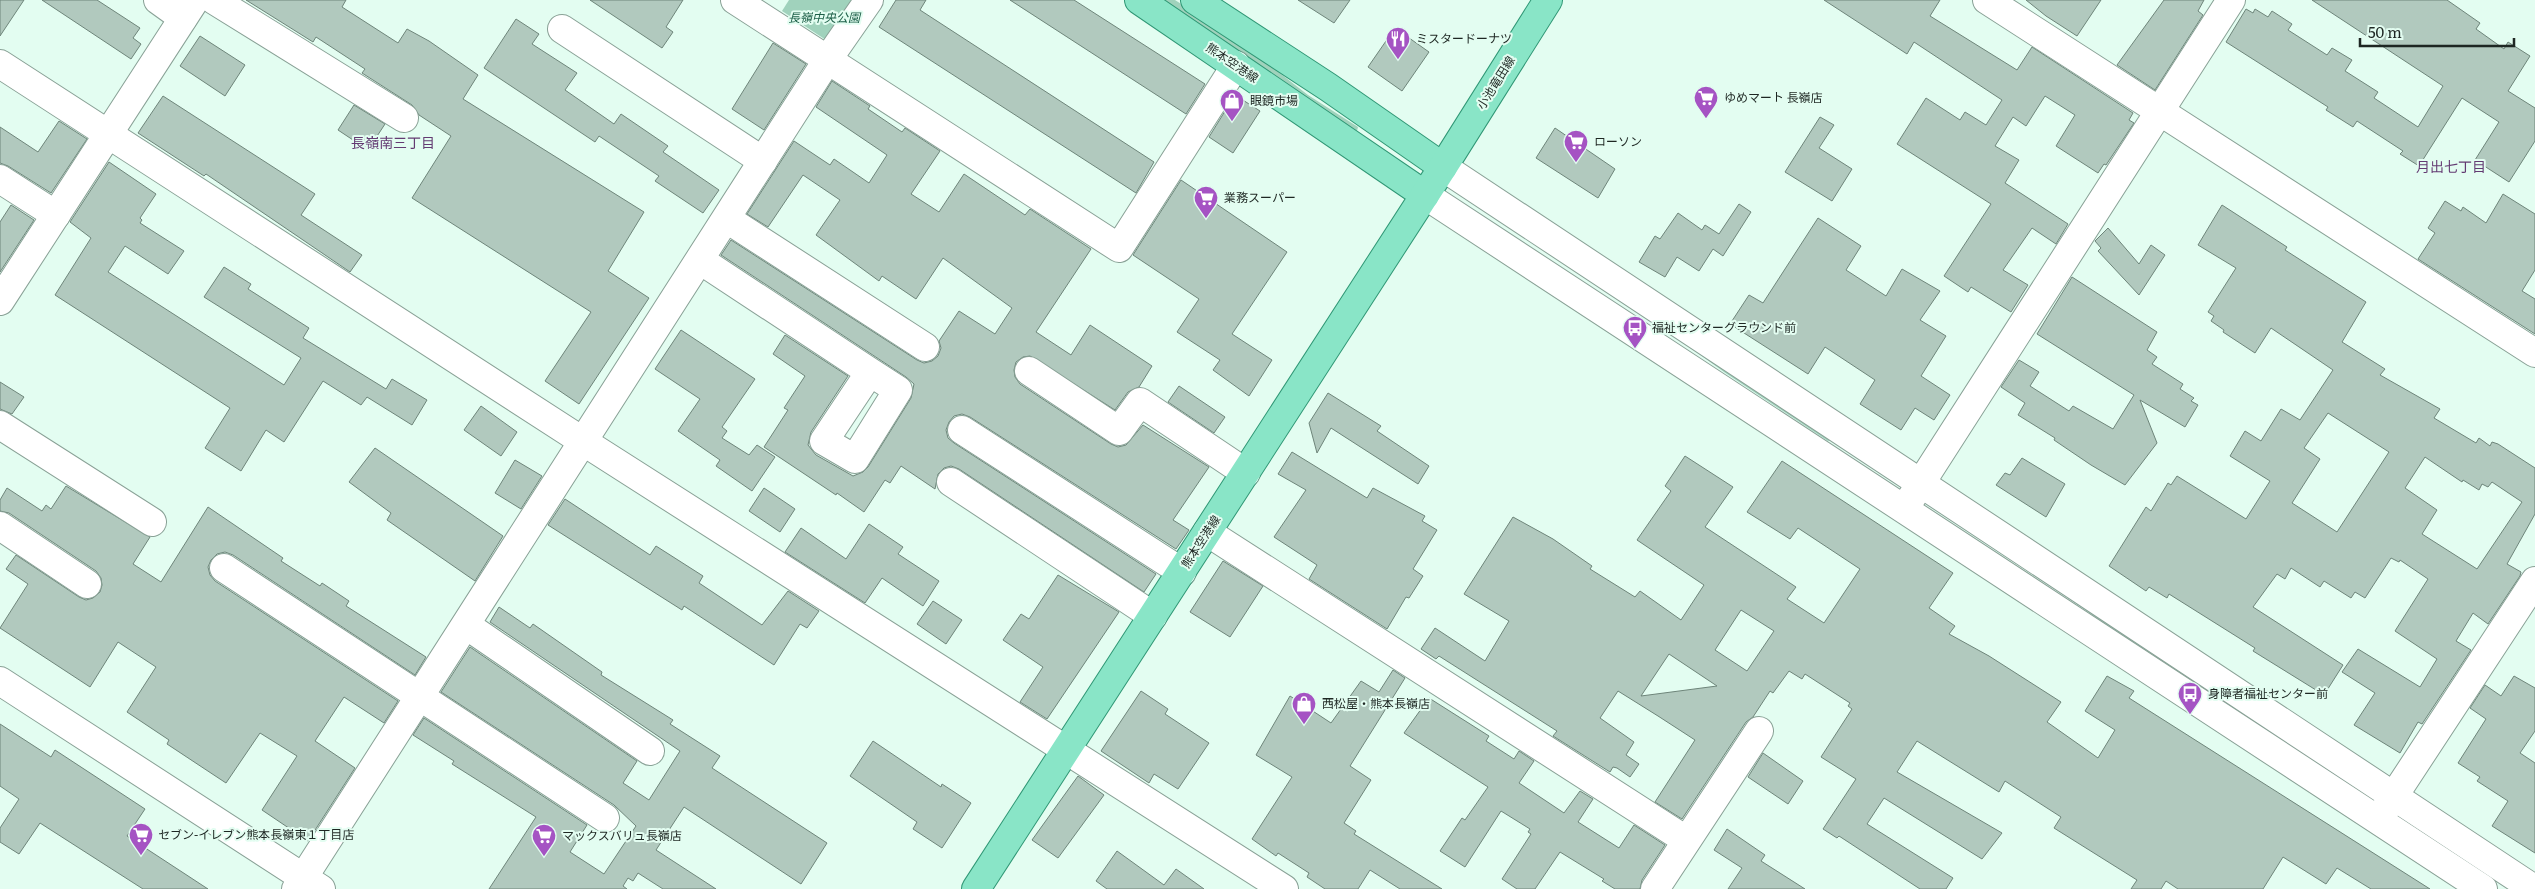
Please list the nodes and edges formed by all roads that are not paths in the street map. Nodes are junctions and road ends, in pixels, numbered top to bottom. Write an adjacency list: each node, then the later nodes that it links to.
1 (158, 0): 10 (street)
2 (214, 0): 16 (street)
3 (735, 0): 12 (street)
4 (869, 0): 12 (street)
5 (1139, 0): 14 (main road, 熊本空港線)
6 (1195, 0): 19 (main road)
7 (1548, 0): 19 (main road, 小池竜田線)
8 (1987, 0): 15 (street)
9 (2231, 0): 15 (street)
10 (189, 9): 17 (street)
11 (562, 29): 18 (street)
12 (828, 59): 14 (street); 18 (street)
13 (0, 64): 17 (street)
14 (1236, 65): 21 (main road, 熊本空港線)
15 (2160, 110): 27 (street); 35 (street)
16 (404, 118)
17 (108, 133): 22 (street); 32 (street)
18 (763, 161): 23 (street)
19 (1443, 167): 21 (main road, 熊本空港線); 35 (street)
20 (0, 179): 22 (street)
21 (1425, 195): 33 (main road, 熊本空港線); 36 (street)
22 (56, 215): 25 (street)
23 (726, 218): 24 (street); 26 (street)
24 (700, 260): 29 (street); 32 (street)
25 (0, 301)
26 (925, 347)
27 (2535, 353)
28 (1028, 371): 33 (street)
29 (870, 372)
30 (0, 425): 37 (street)
31 (962, 430): 41 (street)
32 (584, 442): 45 (street); 49 (street)
33 (1246, 472): 39 (main road, 熊本空港線)
34 (951, 482): 44 (street)
35 (1921, 484): 36 (street); 51 (street)
36 (1904, 509): 53 (street)
37 (152, 522)
38 (0, 526): 43 (street)
39 (1207, 532): 41 (main road, 熊本空港線); 54 (street)
40 (224, 568): 47 (street)
41 (1182, 572): 44 (main road, 熊本空港線)
42 (2535, 581): 51 (street)
43 (87, 584)
44 (1153, 616): 49 (main road, 熊本空港線)
45 (466, 625): 47 (street); 50 (street)
46 (0, 681): 55 (street)
47 (420, 696): 52 (street); 55 (street)
48 (1759, 730): 54 (street)
49 (1067, 749): 56 (main road, 熊本空港線); 57 (street)
50 (650, 751)
51 (2394, 796): 53 (street); 60 (street)
52 (605, 818)
53 (2379, 819): 59 (street)
54 (1686, 840): 58 (street)
55 (307, 885)
56 (976, 889)
57 (1284, 889)
58 (1655, 889)
59 (2484, 889)
60 (2534, 889)

